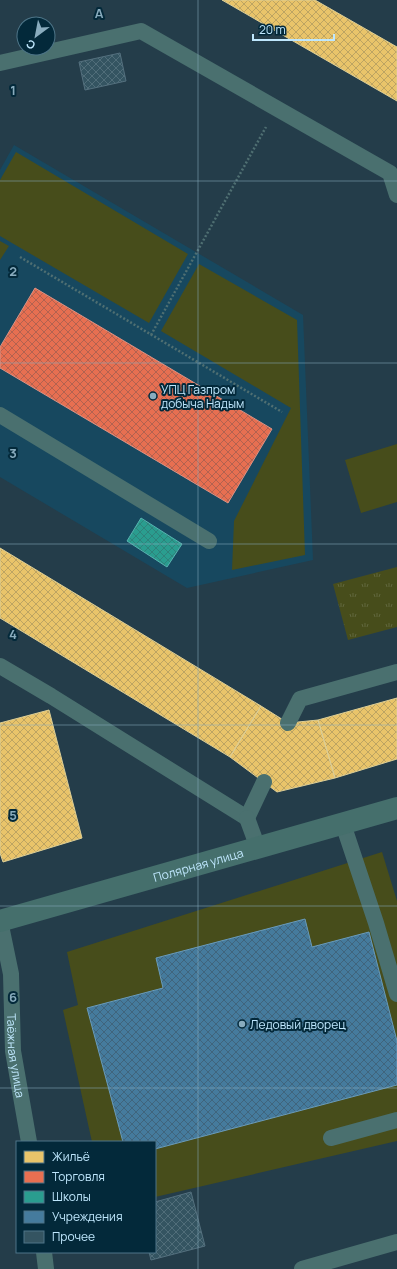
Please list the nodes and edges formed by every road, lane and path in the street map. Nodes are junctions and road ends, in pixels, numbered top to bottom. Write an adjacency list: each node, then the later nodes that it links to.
1 (0, 63): 2 (lane)
2 (277, 108): 3 (lane); 6 (path)
3 (394, 171): 4 (lane)
4 (397, 194)
5 (20, 257): 6 (path)
6 (151, 335): 7 (path)
7 (282, 412)
8 (0, 415): 9 (lane)
9 (209, 541)
10 (0, 666): 15 (lane)
11 (397, 672): 12 (lane)
12 (288, 723)
13 (264, 782): 15 (lane)
14 (397, 808): 16 (street, Полярная улица)
15 (246, 818): 17 (lane)
16 (343, 824): 17 (street, Полярная улица); 19 (lane)
17 (258, 848): 18 (street, Полярная улица)
18 (0, 921): 22 (lane, Таёжная улица)
19 (397, 994)
20 (397, 1120): 21 (lane)
21 (331, 1138)
22 (29, 1141)
23 (397, 1242): 26 (lane)
24 (44, 1253): 25 (lane)
25 (46, 1269)
26 (302, 1269)

